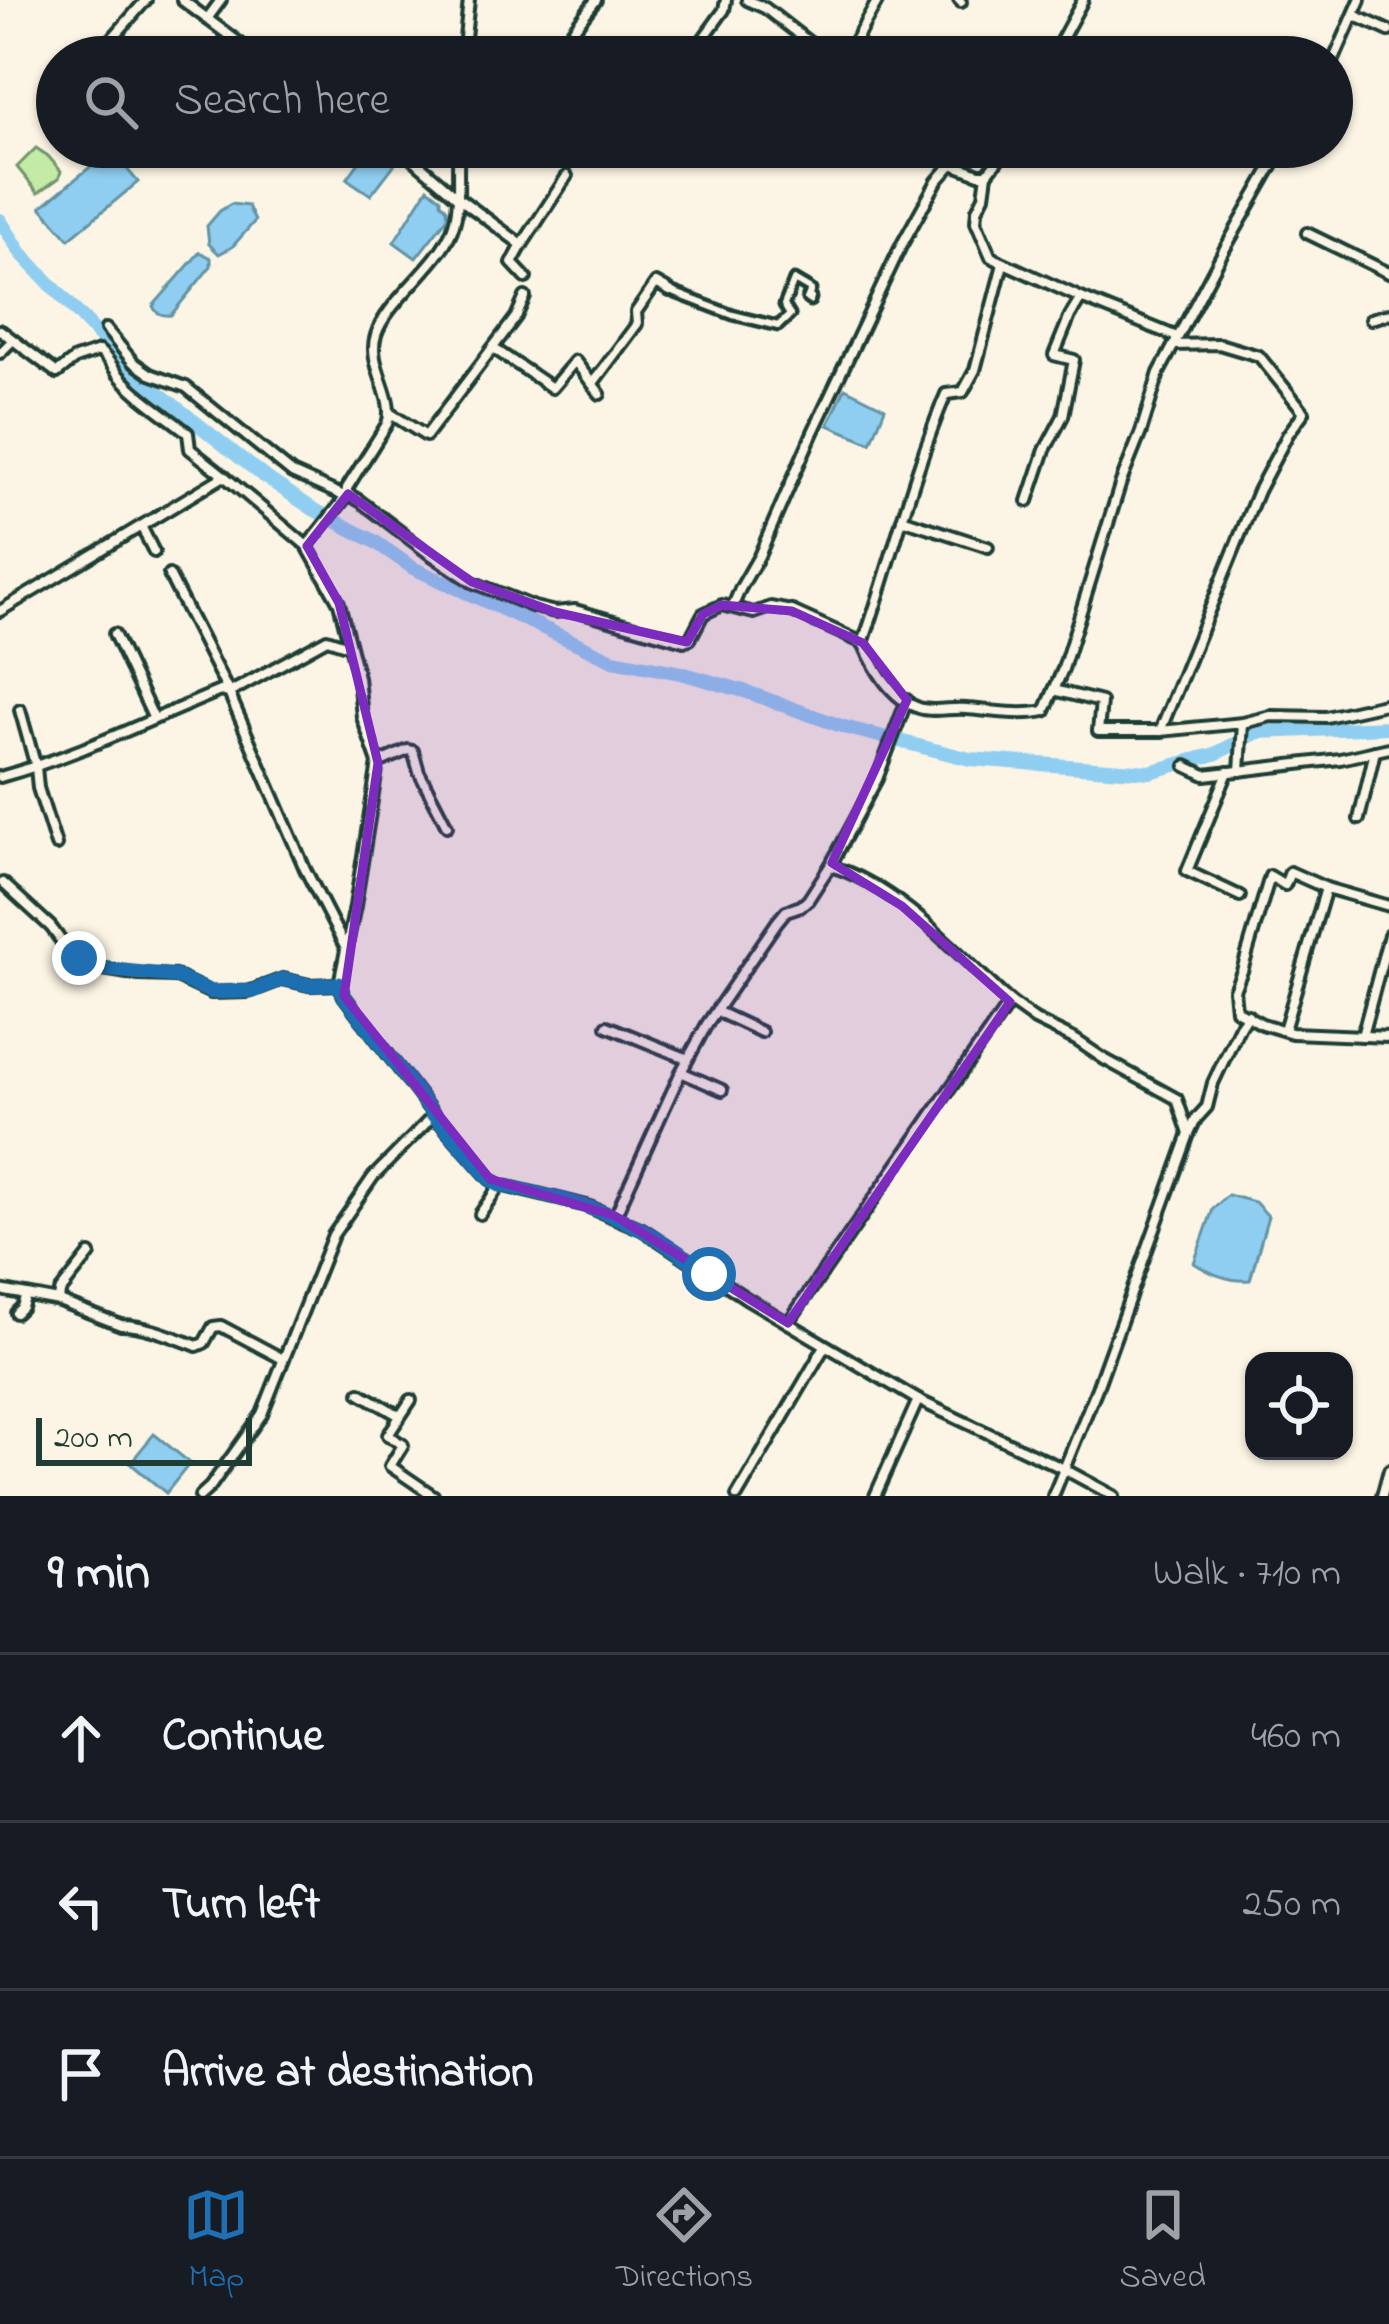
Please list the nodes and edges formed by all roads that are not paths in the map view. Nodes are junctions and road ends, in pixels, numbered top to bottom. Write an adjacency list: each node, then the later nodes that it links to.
1 (146, 0): 14 (street)
2 (182, 0): 12 (street)
3 (221, 0): 12 (street)
4 (469, 0): 16 (street)
5 (596, 0): 17 (street)
6 (726, 0): 18 (street)
7 (747, 0): 19 (street)
8 (878, 0): 20 (street)
9 (1083, 0): 21 (street)
10 (1360, 0): 11 (street)
11 (1354, 15): 13 (street); 22 (street)
12 (207, 19): 15 (street)
13 (1389, 32)
14 (114, 36)
15 (230, 36)
16 (465, 36)
17 (568, 36)
18 (705, 36)
19 (803, 36)
20 (858, 36)
21 (1063, 36)
22 (1345, 36)
23 (423, 168): 31 (street)
24 (458, 168): 31 (street)
25 (949, 168): 61 (street)
26 (963, 168): 29 (street)
27 (992, 168): 29 (street)
28 (1271, 168): 46 (street)
29 (987, 174): 34 (street)
30 (567, 176): 33 (street)
31 (456, 196): 33 (street); 51 (street)
32 (1307, 233): 35 (street)
33 (522, 245): 36 (street)
34 (1003, 264): 40 (street); 55 (street)
35 (1389, 273)
36 (526, 278)
37 (670, 291): 39 (street); 49 (street)
38 (525, 297): 47 (street)
39 (811, 298)
40 (1081, 298): 46 (street); 54 (street)
41 (1389, 314): 42 (street)
42 (1371, 319)
43 (106, 329): 53 (street)
44 (0, 330): 45 (street)
45 (12, 341): 48 (street); 52 (street)
46 (1176, 341): 66 (street); 73 (street)
47 (493, 348): 49 (street); 51 (street)
48 (0, 353)
49 (593, 383): 50 (street)
50 (600, 394)
51 (391, 414): 53 (street)
52 (224, 476): 56 (street); 57 (street)
53 (346, 497): 57 (street); 61 (street)
54 (1028, 501)
55 (902, 519): 58 (street); 64 (street)
56 (141, 526): 59 (street); 62 (street)
57 (307, 545): 65 (street)
58 (988, 547)
59 (154, 552)
60 (169, 575): 67 (street)
61 (733, 606): 64 (street)
62 (0, 611)
63 (114, 634): 71 (street)
64 (863, 643): 68 (street)
65 (350, 646): 67 (street); 76 (street)
66 (1054, 690): 68 (street); 73 (street)
67 (229, 694): 71 (street); 91 (street)
68 (907, 700): 85 (street)
69 (1389, 703): 72 (street)
70 (20, 710): 78 (street)
71 (154, 719): 78 (street)
72 (1243, 723): 73 (street); 79 (street)
73 (1160, 731)
74 (1389, 748): 75 (street)
75 (1375, 751): 79 (street); 82 (street)
76 (378, 764): 83 (street); 91 (street)
77 (1186, 766): 80 (street)
78 (36, 767): 81 (street); 84 (street)
79 (1240, 771): 80 (street)
80 (1228, 772): 88 (street)
81 (0, 777)
82 (1359, 819)
83 (447, 826)
84 (56, 845)
85 (830, 866): 93 (street); 94 (street)
86 (3, 883): 92 (street)
87 (1326, 888): 89 (street); 95 (street); 97 (street)
88 (1240, 896)
89 (1389, 905)
90 (1389, 935): 99 (street)
91 (345, 948): 92 (street)
92 (339, 984): 104 (street)
93 (1010, 1002): 105 (street); 114 (street)
94 (716, 1011): 98 (street); 101 (street)
95 (1248, 1015): 97 (street); 105 (street)
96 (607, 1026): 101 (street)
97 (1284, 1030): 99 (street)
98 (761, 1032)
99 (1362, 1036): 100 (street)
100 (1389, 1037)
101 (688, 1059): 102 (street)
102 (681, 1072): 103 (street); 108 (street)
103 (722, 1090)
104 (434, 1115): 106 (street); 116 (street)
105 (1189, 1134): 121 (street)
106 (500, 1185): 107 (street); 108 (street)
107 (480, 1214)
108 (615, 1216): 114 (street)
109 (89, 1254): 112 (street)
110 (0, 1290): 111 (street)
111 (26, 1294): 112 (street); 113 (street)
112 (59, 1301): 116 (street)
113 (16, 1313)
114 (788, 1322): 115 (street)
115 (825, 1346): 119 (street); 127 (street)
116 (284, 1359): 123 (street)
117 (360, 1394): 120 (street)
118 (411, 1400): 120 (street)
119 (918, 1400): 121 (street); 128 (street)
120 (400, 1416): 126 (street)
121 (1064, 1469): 129 (street); 130 (street)
122 (1389, 1470): 131 (street)
123 (210, 1487): 124 (street); 125 (street)
124 (200, 1496)
125 (218, 1496)
126 (434, 1496)
127 (737, 1496)
128 (875, 1496)
129 (1053, 1496)
130 (1114, 1496)
131 (1382, 1496)

